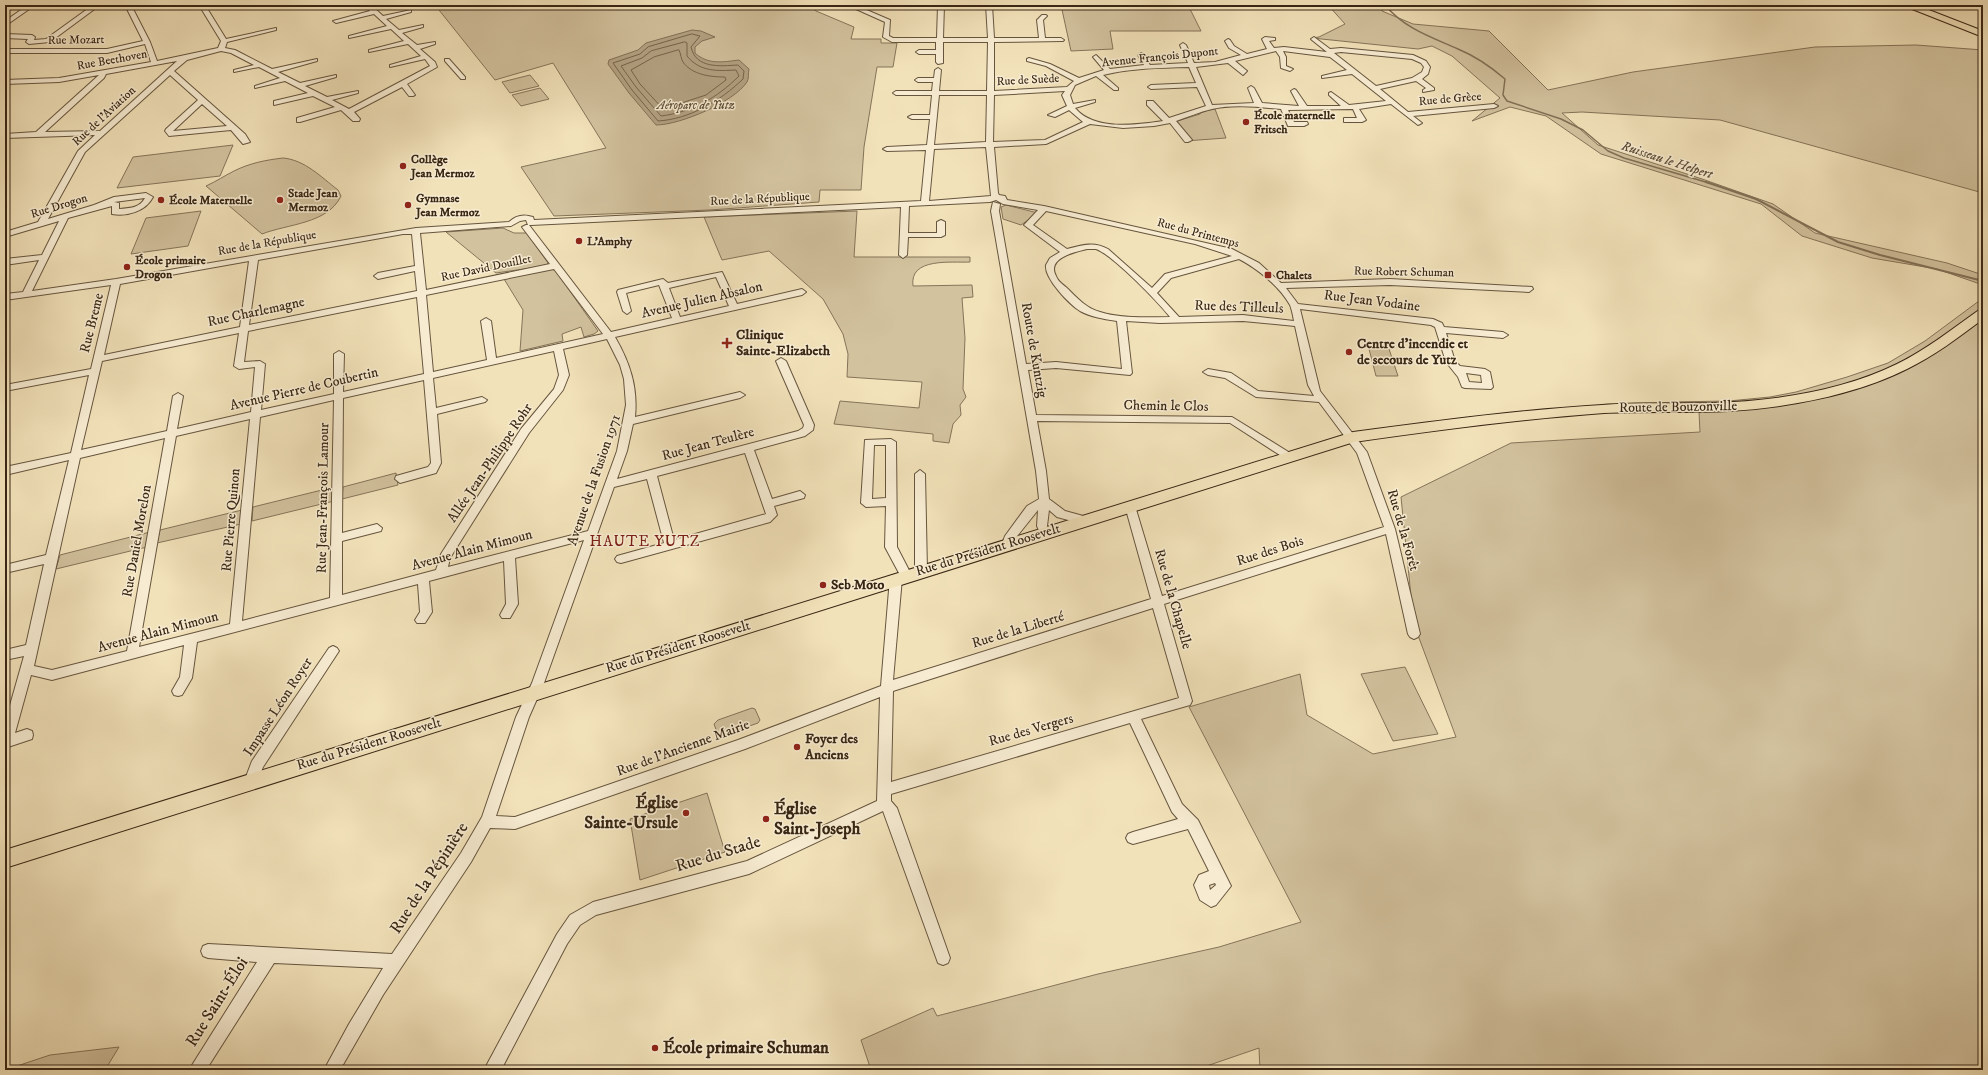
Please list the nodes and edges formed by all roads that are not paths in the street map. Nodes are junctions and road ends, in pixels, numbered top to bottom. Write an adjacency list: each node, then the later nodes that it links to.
1 (32, 5): 16 (street)
2 (96, 5): 33 (street)
3 (128, 5): 34 (street)
4 (202, 5): 31 (street)
5 (367, 5): 12 (street)
6 (850, 5): 27 (street)
7 (941, 5): 27 (street)
8 (989, 5): 28 (street, Route de Kuntzig)
9 (1907, 5): 22 (highway)
10 (1915, 5): 20 (highway)
11 (409, 11): 14 (street)
12 (375, 12): 14 (street); 15 (street)
13 (1044, 16): 29 (street)
14 (381, 18): 17 (street)
15 (336, 22)
16 (5, 24)
17 (391, 26): 21 (street); 24 (street)
18 (421, 26): 21 (street)
19 (274, 29): 31 (street)
20 (1983, 31)
21 (398, 32): 35 (street)
22 (1983, 34)
23 (5, 36): 33 (street)
24 (351, 37)
25 (1272, 39): 40 (street)
26 (1314, 39): 46 (street)
27 (941, 40): 28 (street); 45 (street)
28 (992, 40): 29 (street); 95 (street, Route de Kuntzig)
29 (1042, 40): 30 (street)
30 (1061, 40)
31 (224, 41): 39 (street)
32 (1228, 41): 49 (street)
33 (29, 42): 42 (street)
34 (147, 42): 42 (street, Rue Mozart); 57 (street)
35 (408, 42): 38 (street); 43 (street)
36 (433, 43): 38 (street)
37 (1183, 45): 59 (street)
38 (415, 48): 52 (street)
39 (221, 49): 51 (street, Rue Beethoven); 58 (street)
40 (1274, 49): 46 (street, Avenue François Dupont); 49 (street, Avenue François Dupont); 63 (street)
41 (5, 51): 42 (street, Rue Mozart)
42 (17, 51)
43 (371, 51)
44 (919, 52): 45 (street)
45 (940, 52): 78 (street)
46 (1330, 53): 67 (street, Avenue François Dupont); 76 (street)
47 (1141, 55): 62 (street)
48 (454, 56): 54 (street)
49 (1245, 56): 56 (street, Avenue François Dupont)
50 (1096, 57): 68 (street)
51 (185, 58): 57 (street, Rue Beethoven); 64 (street, Rue de l'Aviation)
52 (425, 58): 60 (street); 61 (street)
53 (315, 60): 66 (street)
54 (447, 60): 61 (street); 74 (street)
55 (1029, 60): 79 (street)
56 (1228, 60): 59 (street, Avenue François Dupont); 70 (street)
57 (155, 64): 69 (street, Rue Beethoven)
58 (260, 65): 65 (street); 66 (street)
59 (1191, 65): 62 (street, Avenue François Dupont); 82 (street)
60 (392, 66)
61 (434, 67): 81 (street)
62 (1148, 67): 68 (street, Avenue François Dupont)
63 (1290, 69)
64 (170, 71): 99 (street); 130 (street, Rue de l'Aviation)
65 (236, 71)
66 (273, 71): 75 (street)
67 (1355, 71): 73 (street); 87 (street, Avenue François Dupont)
68 (1109, 72): 71 (street, Avenue François Dupont)
69 (103, 73): 80 (street, Rue Beethoven); 132 (street)
70 (1243, 73)
71 (1098, 74): 79 (street, Avenue François Dupont); 89 (street)
72 (334, 76): 83 (street)
73 (1324, 77)
74 (462, 78)
75 (286, 79): 83 (street); 84 (street)
76 (1417, 79): 87 (street); 91 (street)
77 (918, 80): 78 (street)
78 (936, 80): 94 (street)
79 (1077, 80): 88 (street, Avenue François Dupont)
80 (5, 82)
81 (403, 84): 97 (street); 113 (street)
82 (1199, 85): 85 (street); 106 (street)
83 (298, 86): 96 (street)
84 (257, 87)
85 (1151, 87)
86 (1251, 88): 105 (street)
87 (1375, 88): 102 (street, Avenue François Dupont)
88 (1067, 89): 95 (street, Rue de Suède); 108 (street)
89 (1116, 90)
90 (1294, 91): 111 (street)
91 (1425, 91)
92 (356, 92): 100 (street)
93 (896, 93): 94 (street, Rue de Suède)
94 (936, 93): 95 (street, Rue de Suède); 118 (street)
95 (989, 93): 137 (street, Route de Kuntzig)
96 (312, 94): 100 (street); 103 (street)
97 (411, 94)
98 (1331, 94): 112 (street)
99 (202, 100): 129 (street); 129 (street)
100 (325, 100): 110 (street)
101 (1093, 101): 108 (street)
102 (1392, 102): 112 (street); 114 (street, Avenue François Dupont)
103 (277, 103)
104 (1150, 103): 122 (street)
105 (1259, 105): 106 (street); 109 (street)
106 (1209, 106): 122 (street)
107 (1494, 106): 114 (street, Rue de Grèce)
108 (1071, 107): 115 (street); 123 (street)
109 (1283, 107): 111 (street); 126 (street)
110 (341, 108): 113 (street); 120 (street)
111 (1304, 108): 112 (street)
112 (1352, 108): 121 (street)
113 (349, 112): 119 (street)
114 (1407, 114): 125 (street, Avenue François Dupont)
115 (1052, 115)
116 (1117, 116): 128 (street)
117 (912, 117): 118 (street)
118 (933, 117): 138 (street)
119 (356, 119)
120 (300, 120)
121 (1348, 120)
122 (1169, 121): 124 (street); 135 (street)
123 (1089, 122): 127 (street); 137 (street)
124 (1149, 123): 128 (street); 131 (street)
125 (1418, 123)
126 (1304, 124)
127 (1110, 125): 128 (street); 133 (street)
128 (1121, 125)
129 (233, 128): 136 (street)
130 (102, 133): 132 (street); 147 (street, Rue de l'Aviation)
131 (1153, 133)
132 (38, 134): 134 (street)
133 (1111, 135)
134 (5, 136)
135 (1188, 140)
136 (246, 142)
137 (989, 145): 138 (street); 140 (street, Route de Kuntzig)
138 (931, 147): 139 (street); 141 (street)
139 (887, 149)
140 (996, 201): 141 (street, Rue de la République); 144 (street, Rue du Printemps); 188 (street, Route de Kuntzig)
141 (925, 203): 142 (street, Rue de la République)
142 (904, 204): 148 (street, Rue de la République); 151 (street)
143 (97, 207): 143 (street, Rue Drogon); 145 (street, Rue Drogon)
144 (1044, 208): 152 (street); 154 (street, Rue du Printemps)
145 (65, 217): 147 (street, Rue Drogon); 155 (street)
146 (941, 222): 151 (street)
147 (41, 224): 150 (street, Rue Drogon)
148 (529, 225): 149 (street, Rue de la République); 158 (street, Avenue de la Fusion 1971)
149 (416, 230): 156 (street, Rue de la République); 159 (street)
150 (5, 235)
151 (904, 235): 153 (street)
152 (1066, 252): 167 (street, Rue des Tilleuls); 174 (street, Rue des Tilleuls)
153 (903, 255)
154 (1241, 256): 163 (street, Rue du Printemps); 167 (street)
155 (45, 257): 157 (street); 168 (street)
156 (254, 258): 161 (street, Rue de la République); 179 (street)
157 (5, 262)
158 (555, 266): 166 (street, Rue David Douillet); 181 (street, Avenue de la Fusion 1971)
159 (419, 268): 160 (street); 166 (street)
160 (378, 276)
161 (116, 282): 168 (street, Rue de la République); 185 (street, Rue Breme)
162 (664, 286): 171 (street); 172 (street); 176 (street)
163 (1279, 286): 164 (street, Rue Robert Schuman); 170 (street, Rue du Printemps)
164 (1529, 289)
165 (802, 292): 171 (street, Avenue Julien Absalon)
166 (421, 293): 179 (street, Rue Charlemagne); 192 (street)
167 (1152, 293): 175 (street, Rue des Tilleuls)
168 (26, 294): 169 (street, Rue de la République)
169 (5, 297)
170 (1295, 306): 178 (street, Rue du Printemps); 180 (street, Rue Jean Vodaine)
171 (734, 307): 176 (street, Avenue Julien Absalon)
172 (627, 311)
173 (1983, 312): 204 (main road, Route de Bouzonville)
174 (1121, 319): 175 (street, Rue des Tilleuls); 188 (street)
175 (1176, 319): 178 (street, Rue des Tilleuls)
176 (677, 320): 181 (street, Avenue Julien Absalon)
177 (486, 321): 187 (street)
178 (1300, 324): 197 (street, Rue du Printemps)
179 (244, 329): 185 (street, Rue Charlemagne); 200 (street, Rue Pierre Quinon)
180 (1442, 330): 182 (street, Rue Jean Vodaine); 189 (street)
181 (609, 335): 183 (street, Avenue Pierre de Coubertin); 202 (street, Avenue de la Fusion 1971)
182 (1503, 335)
183 (558, 347): 187 (street, Avenue Pierre de Coubertin); 232 (street, Allée Jean-Philippe Rohr)
184 (339, 354): 196 (street, Rue Jean-François Lamour)
185 (97, 359): 190 (street, Rue Breme)
186 (781, 361): 205 (street, Rue Jean Teulère)
187 (492, 362): 192 (street, Avenue Pierre de Coubertin)
188 (1022, 367): 201 (street, Route de Kuntzig)
189 (1458, 369)
190 (94, 371): 193 (street); 206 (street)
191 (1208, 372): 197 (street)
192 (428, 376): 196 (street, Avenue Pierre de Coubertin); 199 (street)
193 (5, 388)
194 (740, 395): 202 (street)
195 (178, 396): 203 (street, Rue Daniel Morelon)
196 (339, 396): 200 (street, Avenue Pierre de Coubertin); 224 (street, Rue Jean-François Lamour)
197 (1320, 399): 204 (street, Rue du Printemps)
198 (482, 400): 199 (street)
199 (432, 412): 211 (street)
200 (255, 415): 203 (street, Avenue Pierre de Coubertin); 239 (street, Rue Pierre Quinon)
201 (1032, 418): 207 (street, Chemin le Clos); 216 (street, Route de Kuntzig)
202 (630, 422): 212 (street, Avenue de la Fusion 1971)
203 (171, 434): 206 (street, Avenue Pierre de Coubertin); 244 (street, Rue Daniel Morelon)
204 (1352, 437): 207 (main road, Rue du Président Roosevelt); 221 (street, Rue de la Forêt)
205 (748, 448): 209 (street, Rue Jean Teulère); 215 (street)
206 (76, 455): 208 (street, Avenue Pierre de Coubertin); 228 (street)
207 (1290, 456): 217 (main road, Rue du Président Roosevelt)
208 (5, 471)
209 (651, 474): 212 (street, Rue Jean Teulère); 226 (street)
210 (920, 474): 231 (street)
211 (400, 479)
212 (609, 485): 223 (street, Avenue de la Fusion 1971)
213 (800, 495): 215 (street)
214 (891, 502): 214 (street); 233 (street)
215 (768, 504): 226 (street)
216 (1048, 504): 218 (street); 219 (street, Route de Kuntzig); 222 (street, Route de Kuntzig); 225 (street)
217 (1130, 506): 218 (main road, Rue du Président Roosevelt); 236 (street, Rue de la Chapelle)
218 (1083, 520): 219 (main road, Rue du Président Roosevelt)
219 (1061, 527): 222 (main road, Rue du Président Roosevelt)
220 (377, 528): 224 (street)
221 (1390, 529): 236 (street, Rue des Bois); 240 (street, Rue de la Forêt)
222 (1045, 532): 225 (main road, Rue du Président Roosevelt)
223 (592, 534): 227 (street, Avenue Alain Mimoun); 249 (street, Avenue de la Fusion 1971)
224 (336, 538): 235 (street, Rue Jean-François Lamour)
225 (1008, 544): 231 (main road, Rue du Président Roosevelt)
226 (670, 546): 229 (street)
227 (509, 555): 232 (street, Avenue Alain Mimoun); 237 (street)
228 (51, 558): 230 (street); 242 (street)
229 (621, 559)
230 (5, 569)
231 (921, 571): 233 (main road, Rue du Président Roosevelt)
232 (441, 573): 234 (street, Avenue Alain Mimoun)
233 (901, 577): 247 (street); 249 (main road, Rue du Président Roosevelt)
234 (423, 578): 235 (street, Avenue Alain Mimoun); 238 (street)
235 (336, 601): 239 (street, Avenue Alain Mimoun)
236 (1158, 602): 247 (street, Rue de la Liberté); 250 (street, Rue de la Chapelle)
237 (506, 615)
238 (421, 620)
239 (236, 627): 241 (street, Avenue Alain Mimoun)
240 (1414, 634)
241 (191, 639): 244 (street, Avenue Alain Mimoun); 248 (street)
242 (31, 649): 245 (street); 246 (street)
243 (332, 651): 254 (street, Impasse Léon Royer)
244 (132, 654): 246 (street, Avenue Alain Mimoun)
245 (5, 655)
246 (27, 669): 253 (street)
247 (886, 688): 255 (street); 256 (street, Rue de l'Ancienne Mairie)
248 (178, 691)
249 (533, 693): 254 (main road, Rue du Président Roosevelt); 256 (street, Rue de la Pépinière)
250 (1186, 701): 251 (street, Rue des Vergers)
251 (1134, 717): 255 (street, Rue des Vergers); 257 (street)
252 (27, 735): 253 (street)
253 (6, 742)
254 (251, 782): 259 (main road, Rue du Président Roosevelt)
255 (884, 797): 263 (street); 267 (street, Rue du Stade)
256 (486, 822): 264 (street, Rue de la Pépinière)
257 (1190, 822): 258 (street); 260 (street)
258 (1133, 838)
259 (5, 859)
260 (1218, 875)
261 (208, 950): 262 (street, Rue Saint-Éloi)
262 (270, 955): 264 (street, Rue Saint-Éloi); 265 (street, Rue Saint-Éloi)
263 (943, 958)
264 (395, 962): 266 (street, Rue de la Pépinière)
265 (197, 1070)
266 (332, 1070)
267 (492, 1070)

